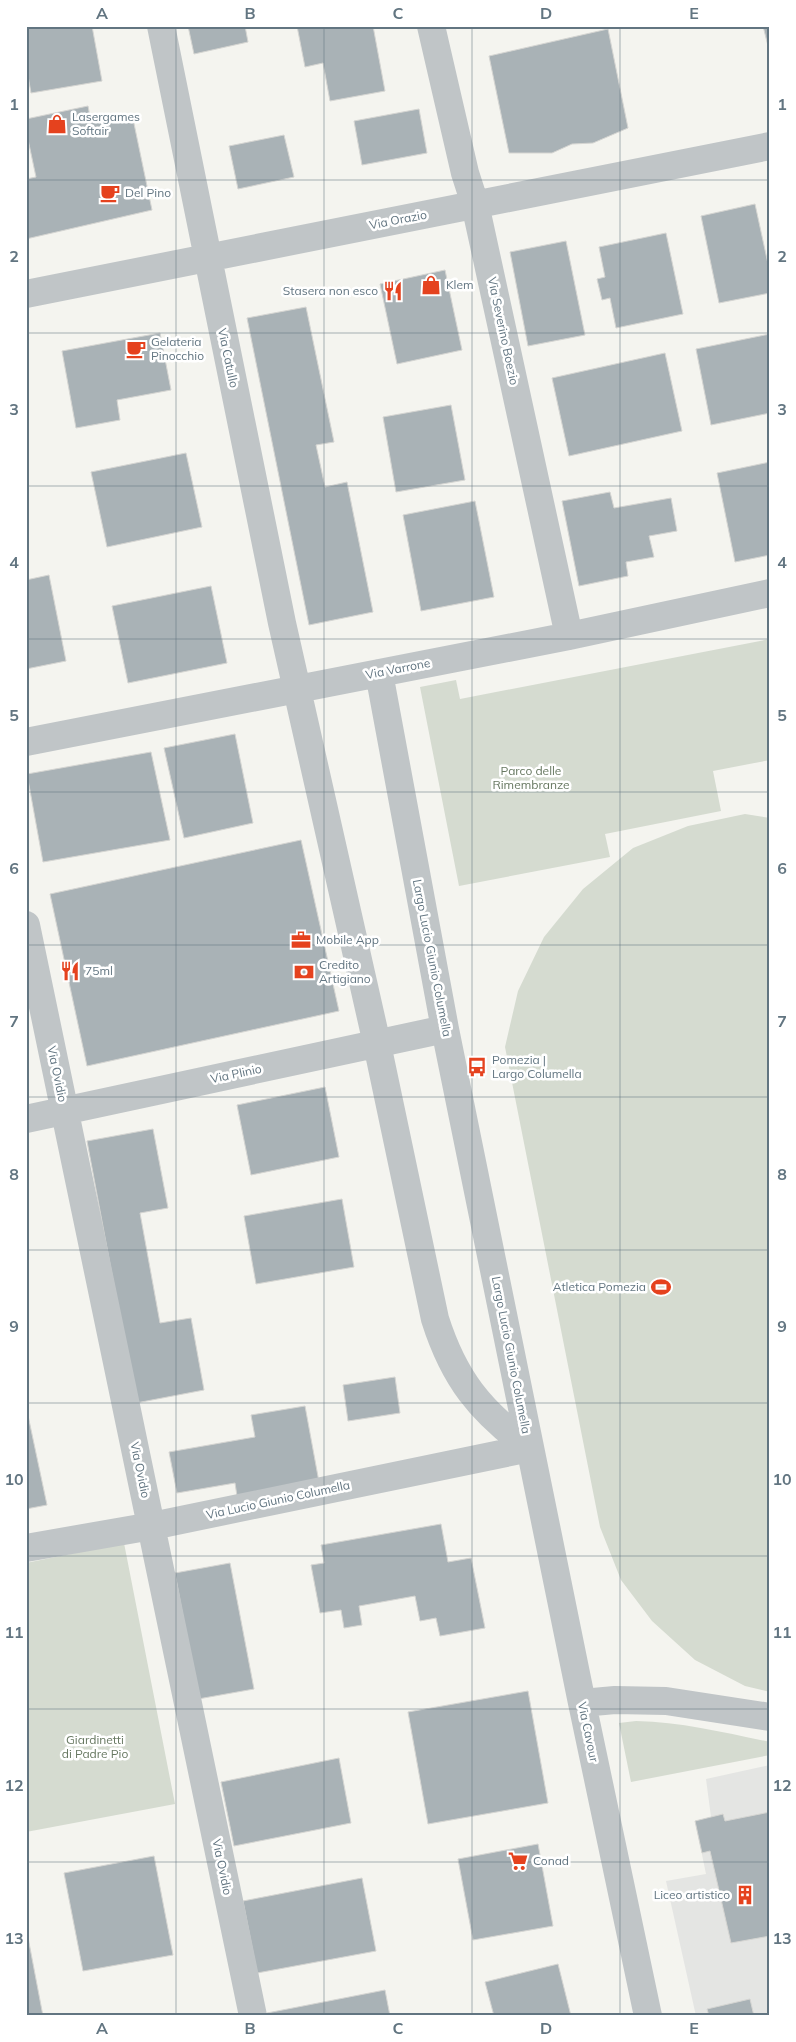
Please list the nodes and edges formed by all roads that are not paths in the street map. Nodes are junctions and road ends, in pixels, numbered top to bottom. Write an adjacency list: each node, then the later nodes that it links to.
1 (161, 26): 5 (street, Via Catullo)
2 (432, 26): 4 (street, Via Severino Boezio)
3 (770, 146): 4 (street, Via Orazio)
4 (475, 204): 5 (street, Via Orazio); 8 (street, Via Severino Boezio)
5 (208, 258): 6 (street, Via Orazio); 10 (street, Via Catullo)
6 (26, 294)
7 (770, 593): 8 (street, Via Varrone)
8 (568, 636): 9 (street, Via Varrone)
9 (379, 673): 10 (street, Via Varrone); 13 (street, Largo Lucio Giunio Columella)
10 (297, 688): 11 (street, Via Varrone); 14 (street, Largo Lucio Giunio Columella)
11 (26, 742)
12 (26, 925): 15 (street, Via Ovidio)
13 (445, 1029): 14 (street, Via Plinio); 17 (street, Largo Lucio Giunio Columella)
14 (376, 1044): 15 (street, Via Plinio); 17 (street, Largo Lucio Giunio Columella)
15 (64, 1111): 16 (street, Via Plinio); 18 (street, Via Ovidio)
16 (26, 1119)
17 (530, 1448): 18 (street, Via Lucio Giunio Columella); 20 (street, Via Cavour)
18 (152, 1526): 19 (street, Via Lucio Giunio Columella); 22 (street, Via Ovidio)
19 (26, 1548)
20 (582, 1703): 21 (street); 23 (street, Via Cavour)
21 (770, 1717)
22 (253, 2016)
23 (648, 2016)

